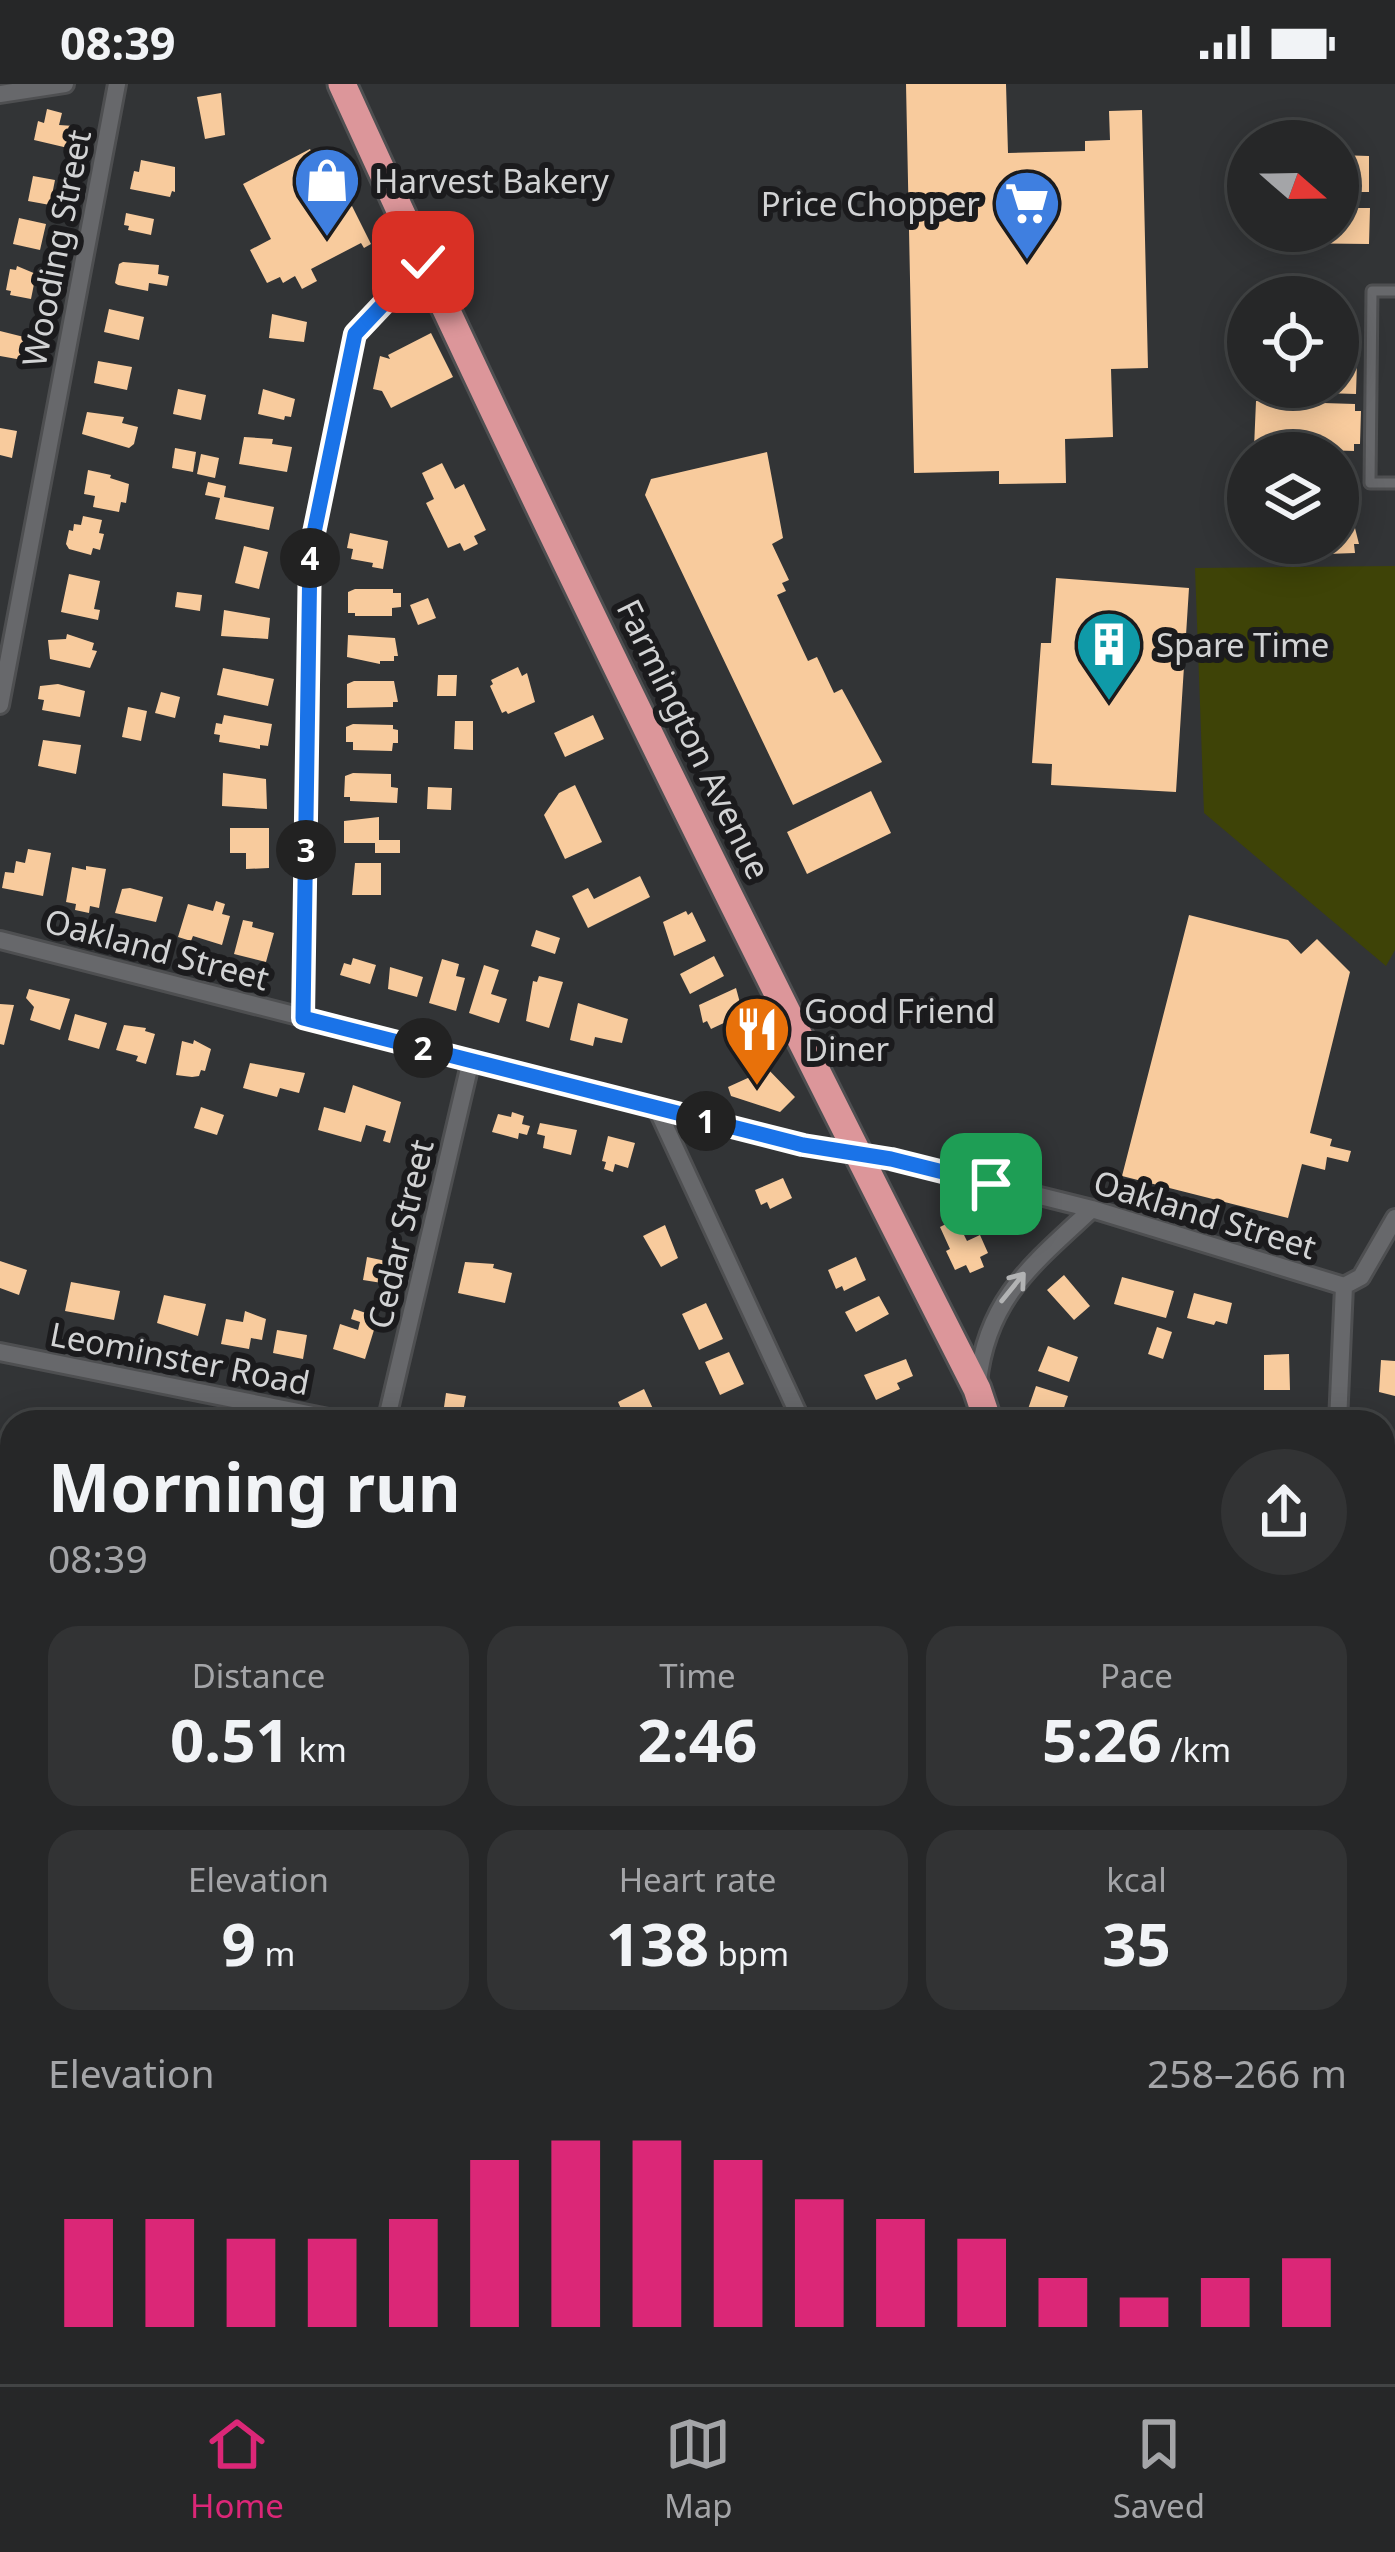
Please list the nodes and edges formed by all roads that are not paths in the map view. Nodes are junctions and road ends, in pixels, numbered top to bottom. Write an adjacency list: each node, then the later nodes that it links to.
1 (65, 84): 4 (street)
2 (117, 84): 8 (street, Wooding Street)
3 (342, 84): 5 (highway, Farmington Avenue)
4 (0, 94)
5 (423, 262): 10 (street); 13 (highway, Farmington Avenue)
6 (1395, 291): 7 (lane)
7 (1395, 483)
8 (0, 705)
9 (0, 940): 10 (street, Oakland Street)
10 (303, 1018): 11 (street, Oakland Street)
11 (472, 1060): 12 (street, Oakland Street); 20 (street, Cedar Street)
12 (657, 1108): 13 (street, Oakland Street); 21 (street)
13 (856, 1152): 14 (street, Oakland Street); 18 (highway, Farmington Avenue)
14 (1092, 1209): 16 (street, Oakland Street); 18 (street, one-way to 14)
15 (1395, 1218): 16 (street)
16 (1344, 1286): 23 (street)
17 (0, 1352): 19 (street, Leominster Road)
18 (977, 1389): 22 (highway, Farmington Avenue)
19 (288, 1410)
20 (389, 1410)
21 (796, 1410)
22 (984, 1410)
23 (1339, 1410)

